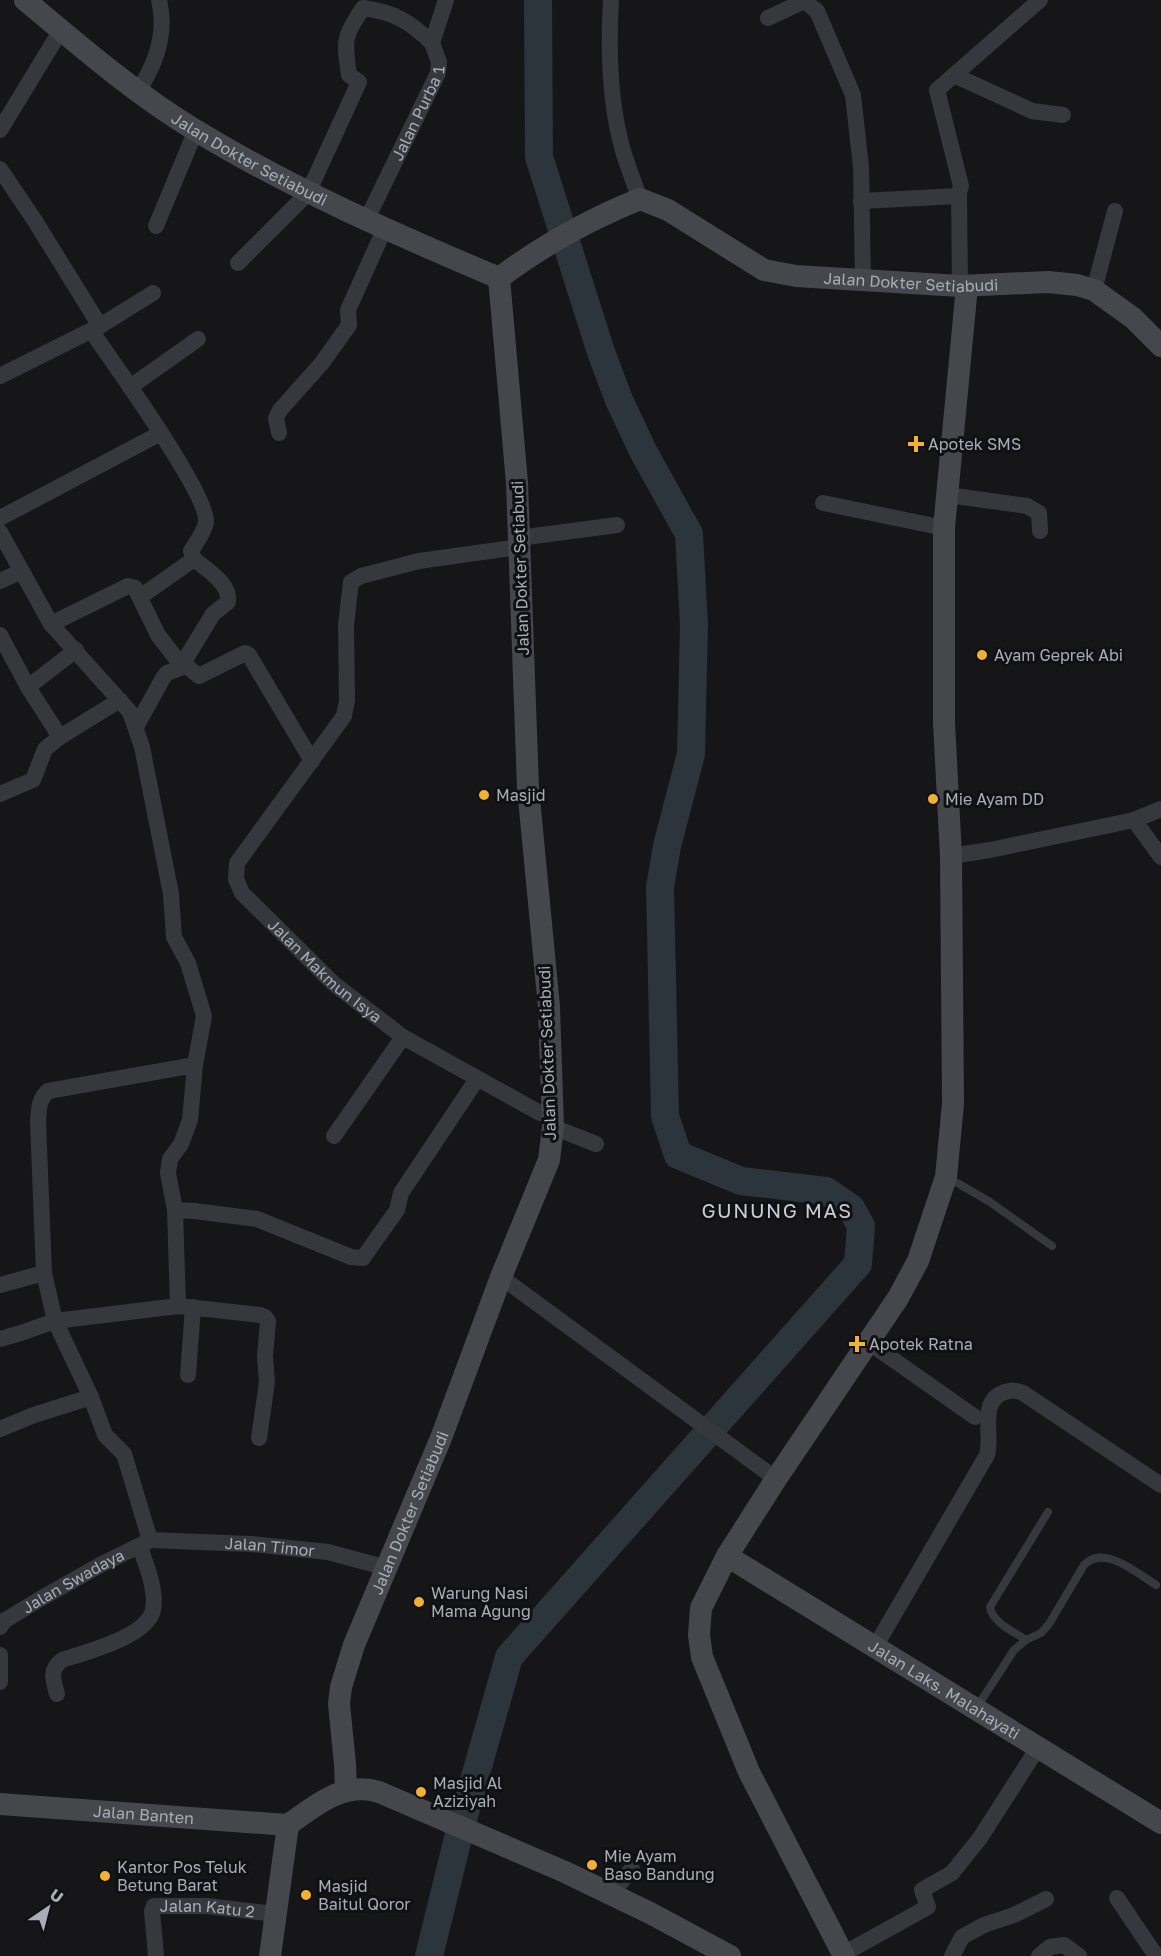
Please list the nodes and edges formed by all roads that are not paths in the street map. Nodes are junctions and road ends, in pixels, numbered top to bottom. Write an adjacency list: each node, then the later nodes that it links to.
1 (26, 0): 8 (street, Jalan Dokter Setiabudi)
2 (159, 0): 11 (street)
3 (446, 0): 9 (street, Jalan Purba 1)
4 (611, 0): 18 (street)
5 (1040, 0): 10 (street)
6 (385, 5): 9 (street); 16 (street)
7 (768, 18): 19 (street)
8 (61, 30): 11 (street, Jalan Dokter Setiabudi); 13 (street)
9 (432, 43): 21 (street, Jalan Purba 1)
10 (954, 75): 12 (street); 17 (street)
11 (138, 91): 14 (street, Jalan Dokter Setiabudi)
12 (1063, 115)
13 (0, 130)
14 (195, 130): 16 (street, Jalan Dokter Setiabudi); 22 (street)
15 (0, 169): 29 (street)
16 (308, 193): 21 (street, Jalan Dokter Setiabudi); 23 (street)
17 (959, 195): 19 (street); 26 (street)
18 (640, 199): 24 (street); 25 (street, Jalan Dokter Setiabudi)
19 (861, 201): 25 (street)
20 (1115, 212): 27 (street)
21 (375, 225): 24 (street, Jalan Dokter Setiabudi); 34 (street, Jalan Purba 1)
22 (156, 226)
23 (238, 263)
24 (499, 278): 43 (street, Jalan Dokter Setiabudi)
25 (863, 280): 26 (street, Jalan Dokter Setiabudi)
26 (964, 286): 27 (street, Jalan Dokter Setiabudi); 36 (street)
27 (1094, 290): 31 (street, Jalan Dokter Setiabudi)
28 (153, 292): 29 (street)
29 (96, 329): 32 (street); 33 (street)
30 (198, 339): 33 (street)
31 (1161, 346)
32 (0, 376)
33 (130, 387): 35 (street)
34 (279, 433)
35 (161, 434): 38 (street); 44 (street)
36 (948, 495): 40 (street); 41 (street)
37 (823, 503): 40 (street)
38 (0, 518)
39 (617, 525): 43 (street)
40 (944, 528): 60 (street)
41 (1040, 531)
42 (0, 532): 45 (street)
43 (519, 542): 56 (street, Jalan Makmun Isya); 65 (street, Jalan Dokter Setiabudi)
44 (194, 559): 47 (street); 51 (street)
45 (22, 571): 46 (street); 48 (street)
46 (0, 581)
47 (140, 597): 48 (street); 51 (street)
48 (51, 624): 50 (street)
49 (0, 635): 52 (street)
50 (76, 650): 52 (street); 53 (street)
51 (183, 663): 54 (street); 56 (street)
52 (28, 687): 55 (street)
53 (120, 700): 54 (street); 55 (street)
54 (136, 727): 63 (street)
55 (60, 737): 57 (street)
56 (312, 761): 62 (street, Jalan Makmun Isya)
57 (0, 794)
58 (1161, 808): 59 (street)
59 (1134, 820): 60 (street); 61 (street)
60 (951, 856): 68 (street)
61 (1161, 857)
62 (403, 1037): 64 (street, Jalan Makmun Isya); 66 (street)
63 (195, 1065): 69 (street); 71 (street)
64 (477, 1079): 65 (street, Jalan Makmun Isya); 69 (street)
65 (553, 1120): 67 (street, Jalan Makmun Isya); 72 (street, Jalan Dokter Setiabudi)
66 (334, 1136)
67 (596, 1144)
68 (946, 1177): 70 (lane); 77 (street)
69 (175, 1210): 74 (street)
70 (1052, 1246)
71 (44, 1273): 73 (street); 75 (street)
72 (501, 1277): 83 (street); 88 (street, Jalan Dokter Setiabudi)
73 (0, 1285)
74 (185, 1306): 75 (street); 78 (street); 82 (street)
75 (55, 1321): 76 (street); 79 (street)
76 (0, 1339)
77 (868, 1342): 80 (street); 83 (street)
78 (188, 1375)
79 (91, 1397): 81 (street); 86 (street)
80 (975, 1417)
81 (0, 1429)
82 (259, 1438)
83 (776, 1479): 87 (street)
84 (1161, 1485): 92 (street)
85 (1048, 1512): 91 (lane)
86 (145, 1543): 88 (street, Jalan Timor); 90 (street, Jalan Swadaya); 93 (street)
87 (727, 1556): 92 (street, Jalan Laks. Malahayati); 105 (street)
88 (387, 1568): 96 (street, Jalan Dokter Setiabudi)
89 (1156, 1585): 91 (lane)
90 (0, 1627)
91 (1026, 1640): 94 (lane)
92 (875, 1647): 94 (street, Jalan Laks. Malahayati)
93 (57, 1694)
94 (977, 1708): 95 (street, Jalan Laks. Malahayati)
95 (1039, 1746): 98 (street, Jalan Laks. Malahayati); 105 (street)
96 (346, 1790): 99 (street); 101 (street)
97 (0, 1804): 99 (street, Jalan Banten)
98 (1161, 1823)
99 (288, 1825): 104 (street)
100 (632, 1869): 101 (street)
101 (610, 1894): 108 (street)
102 (1117, 1898): 112 (street)
103 (1046, 1899): 109 (street)
104 (275, 1914): 106 (street, Jalan Katu 2); 107 (street)
105 (843, 1955)
106 (156, 1956)
107 (270, 1956)
108 (729, 1956)
109 (952, 1956)
110 (1039, 1956): 111 (street)
111 (1079, 1956)
112 (1156, 1956)

